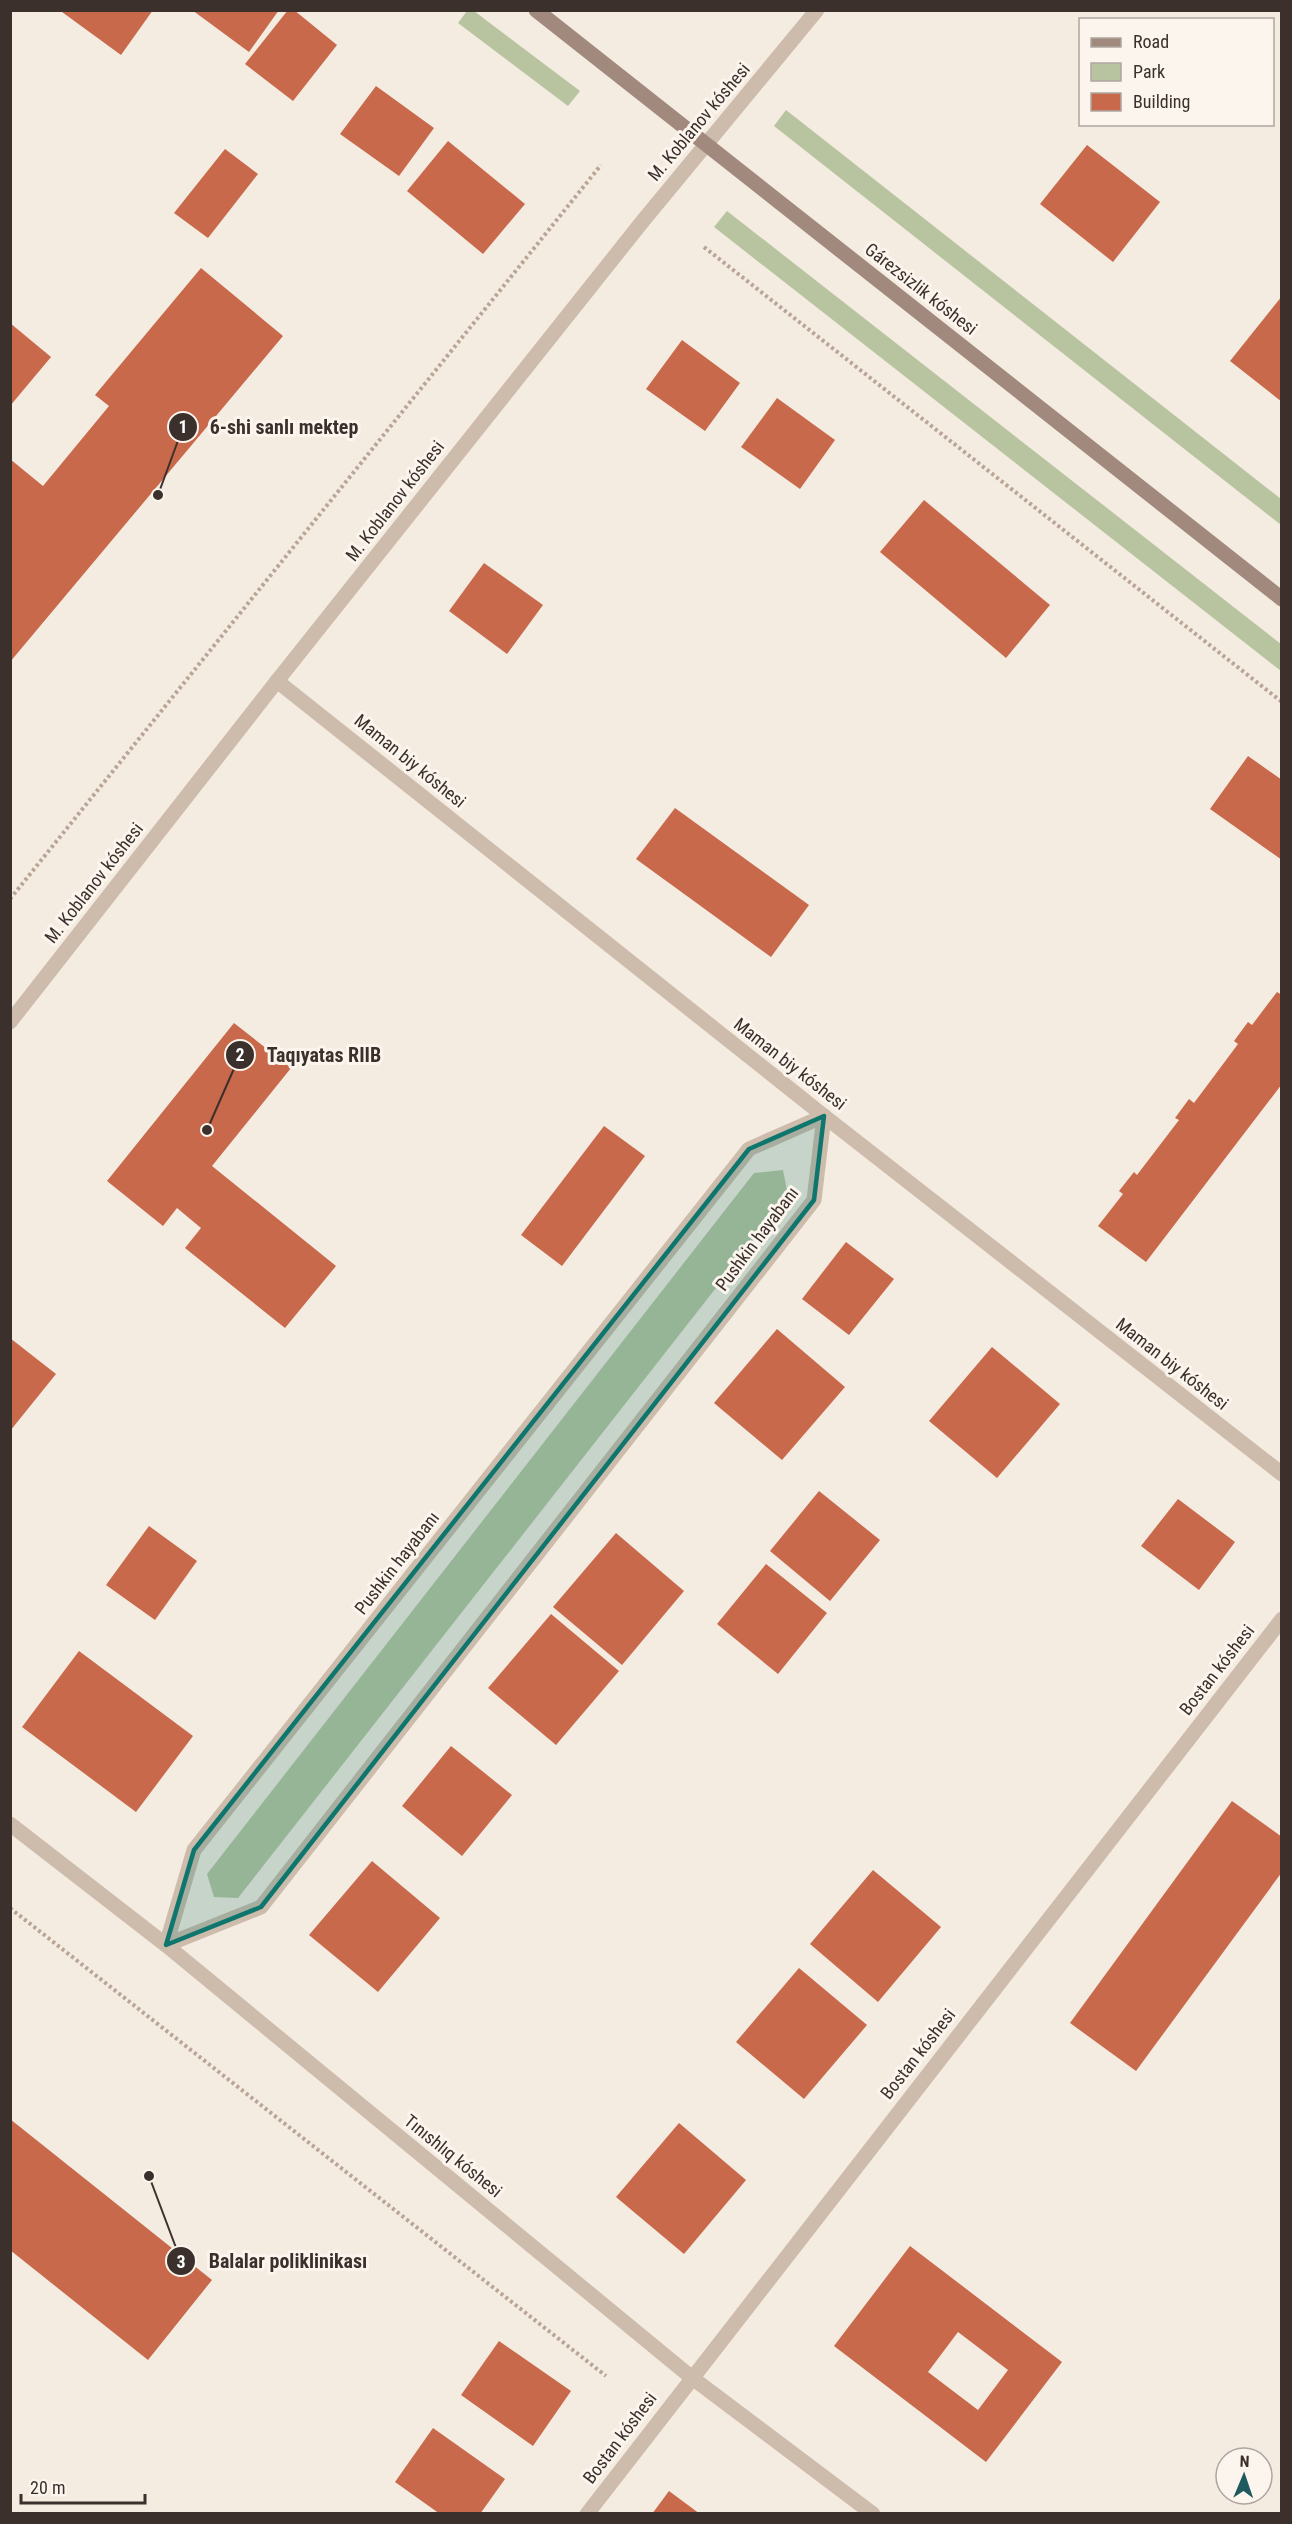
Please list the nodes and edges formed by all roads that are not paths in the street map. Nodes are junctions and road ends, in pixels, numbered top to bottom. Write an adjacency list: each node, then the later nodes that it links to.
1 (536, 10): 3 (street, Gárezsizlik kóshesi)
2 (817, 10): 3 (street, M. Koblanov kóshesi)
3 (705, 143): 4 (street, Gárezsizlik kóshesi); 5 (street, M. Koblanov kóshesi)
4 (1281, 599)
5 (277, 681): 6 (street, M. Koblanov kóshesi); 7 (street, Maman biy kóshesi)
6 (10, 1022)
7 (824, 1116): 8 (street, Maman biy kóshesi); 11 (street, Pushkin hayabanı); 11 (street, Pushkin hayabanı)
8 (1281, 1474)
9 (1281, 1619): 12 (street, Bostan kóshesi)
10 (10, 1824): 11 (street, Tınıshlıq kóshesi)
11 (166, 1945): 12 (street, Tınıshlıq kóshesi)
12 (691, 2377): 13 (street, Bostan kóshesi); 14 (street, Tınıshlıq kóshesi)
13 (587, 2514)
14 (873, 2514)

